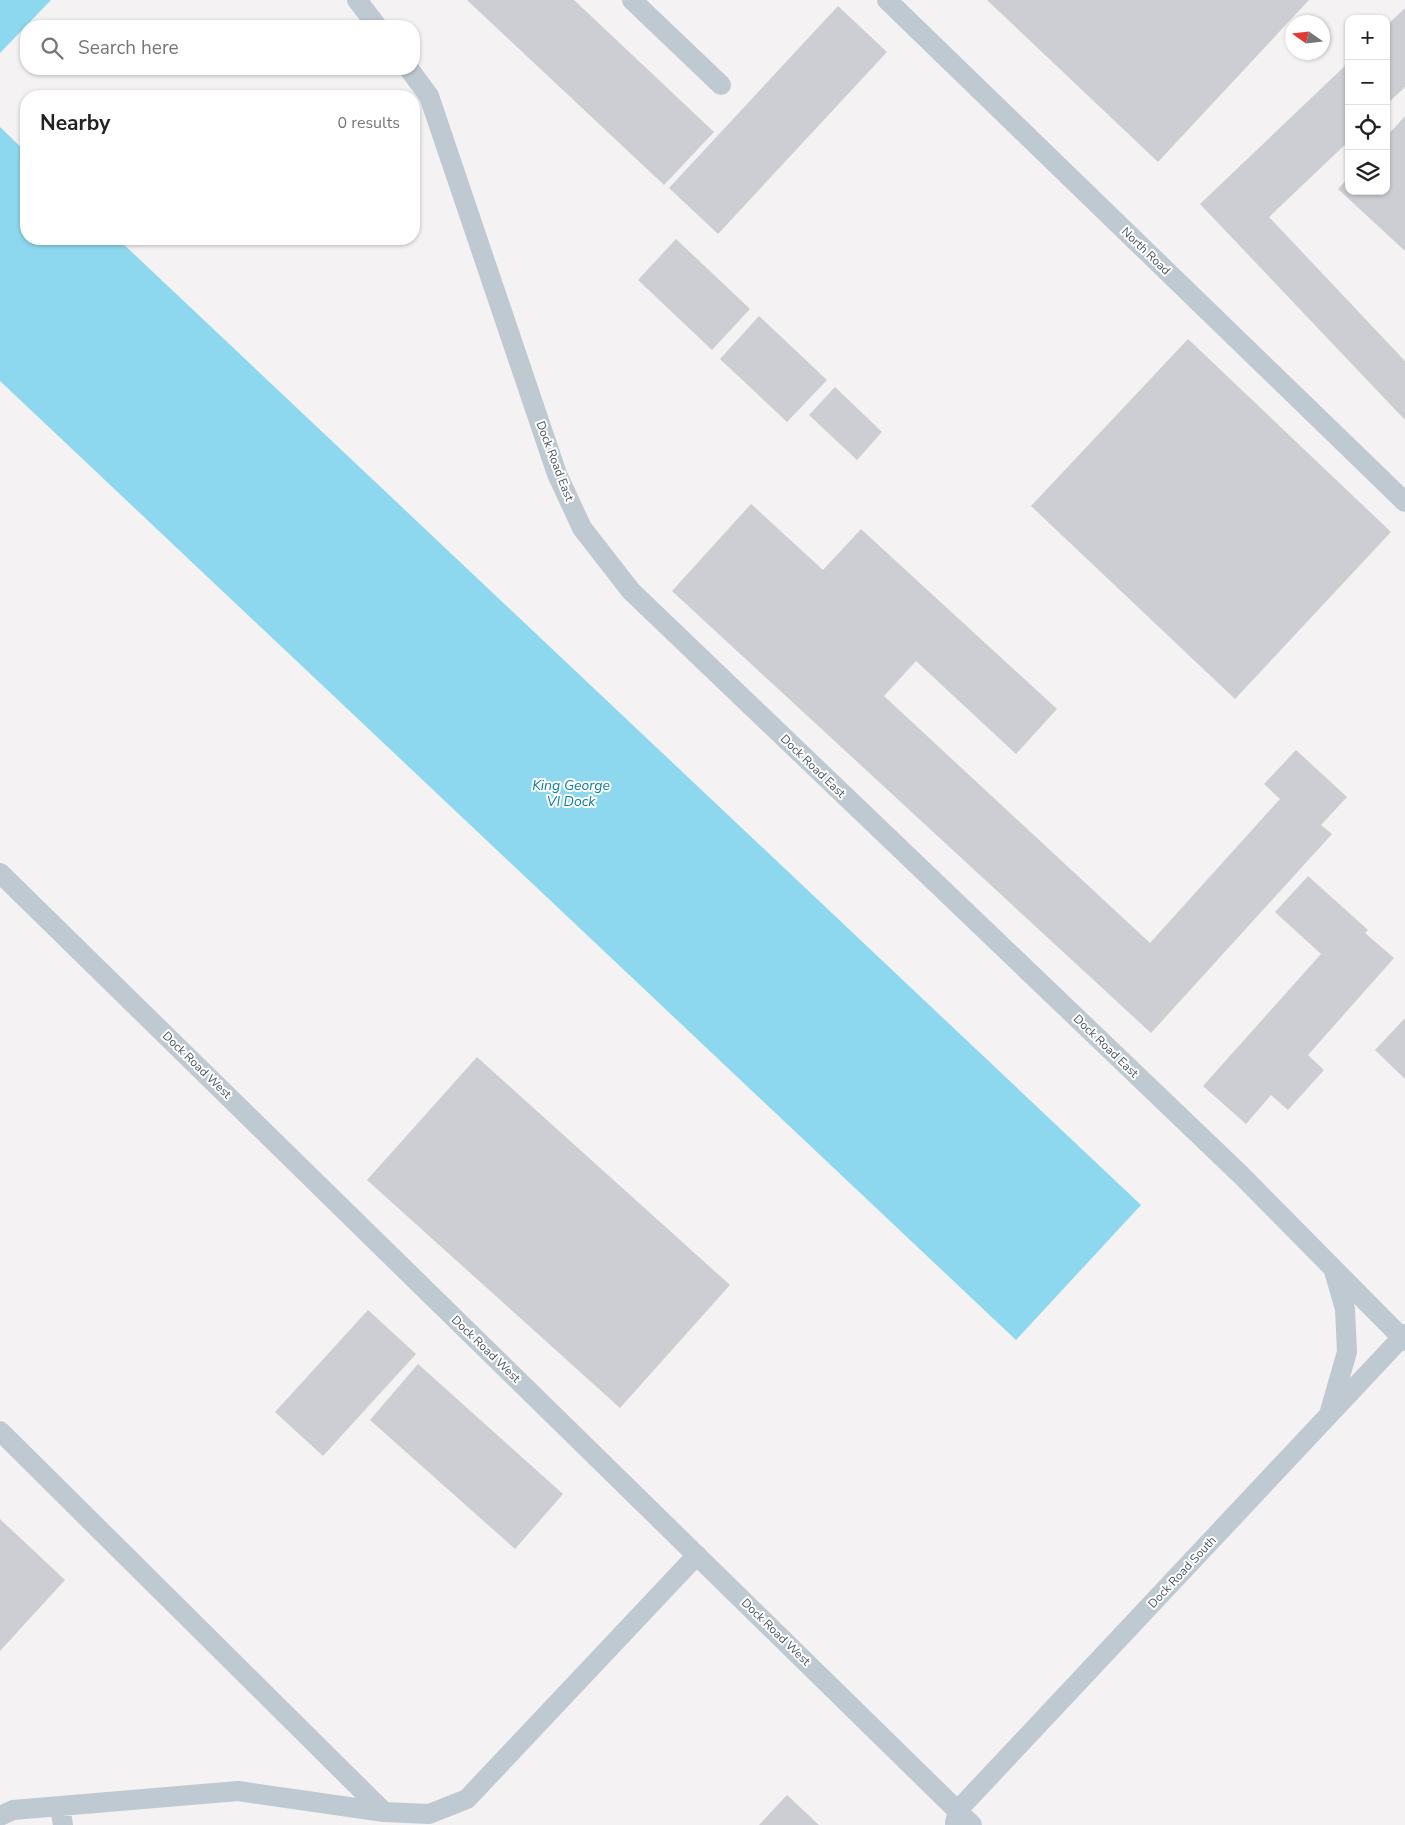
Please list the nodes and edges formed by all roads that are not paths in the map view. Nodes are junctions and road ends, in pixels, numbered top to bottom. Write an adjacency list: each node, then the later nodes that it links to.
1 (357, 0): 4 (lane)
2 (632, 0): 6 (lane)
3 (887, 0): 7 (lane, North Road)
4 (372, 20)
5 (413, 75): 9 (lane, Dock Road East)
6 (721, 85)
7 (1405, 502)
8 (0, 873): 13 (lane, Dock Road West)
9 (1333, 1268): 10 (lane, Dock Road East); 11 (lane)
10 (1404, 1338): 11 (lane, Dock Road South)
11 (1329, 1415): 17 (lane, Dock Road South)
12 (0, 1432): 14 (lane)
13 (697, 1555): 14 (lane); 17 (lane, Dock Road West)
14 (384, 1812): 16 (lane)
15 (0, 1816): 16 (lane)
16 (62, 1816)
17 (956, 1818): 18 (lane, Dock Road West)
18 (972, 1825)

